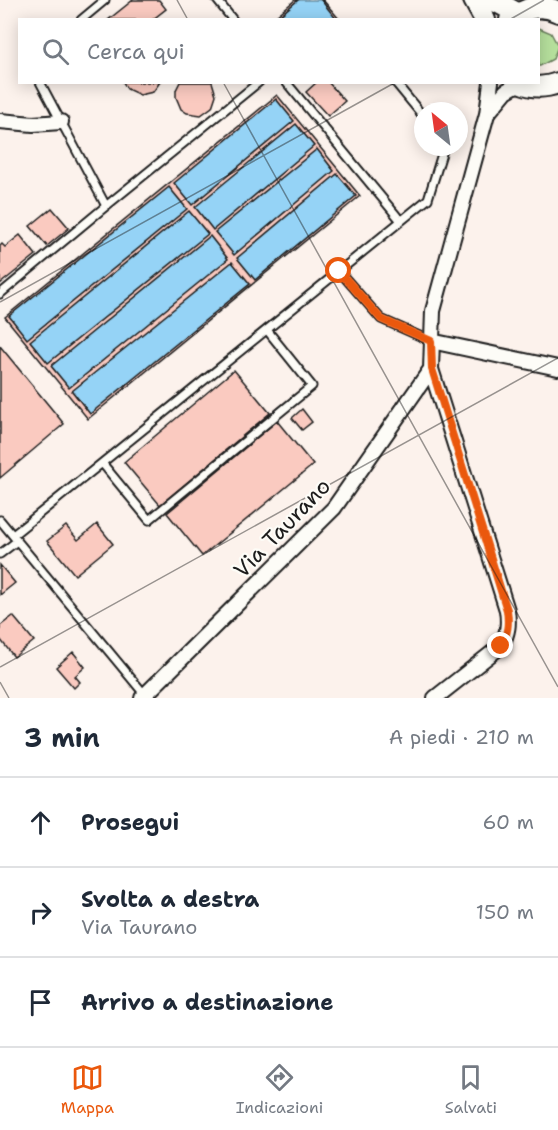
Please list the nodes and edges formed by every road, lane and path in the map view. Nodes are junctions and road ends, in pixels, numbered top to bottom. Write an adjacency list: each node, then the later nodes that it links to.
1 (105, 0): 7 (lane)
2 (217, 0): 8 (lane)
3 (474, 0): 9 (street)
4 (493, 0): 6 (street)
5 (558, 12): 6 (street)
6 (514, 16)
7 (83, 18)
8 (231, 18)
9 (484, 18)
10 (41, 84): 21 (lane)
11 (257, 84): 23 (lane)
12 (288, 84): 24 (lane)
13 (397, 84): 18 (lane)
14 (491, 84): 19 (street)
15 (518, 84): 19 (street)
16 (523, 84): 17 (street)
17 (554, 89)
18 (414, 105)
19 (487, 114): 28 (street)
20 (0, 121): 21 (street)
21 (61, 122): 23 (lane)
22 (441, 156): 24 (lane)
23 (106, 206): 26 (lane)
24 (401, 221): 25 (lane)
25 (339, 271): 27 (lane); 28 (lane)
26 (0, 294)
27 (267, 330): 31 (lane); 31 (lane)
28 (431, 341): 29 (street); 30 (street)
29 (558, 368)
30 (432, 369): 35 (street, Via Taurano); 36 (street)
31 (102, 463): 33 (lane)
32 (0, 520): 33 (lane)
33 (15, 538): 34 (lane); 35 (lane)
34 (0, 554)
35 (144, 697)
36 (435, 698)

